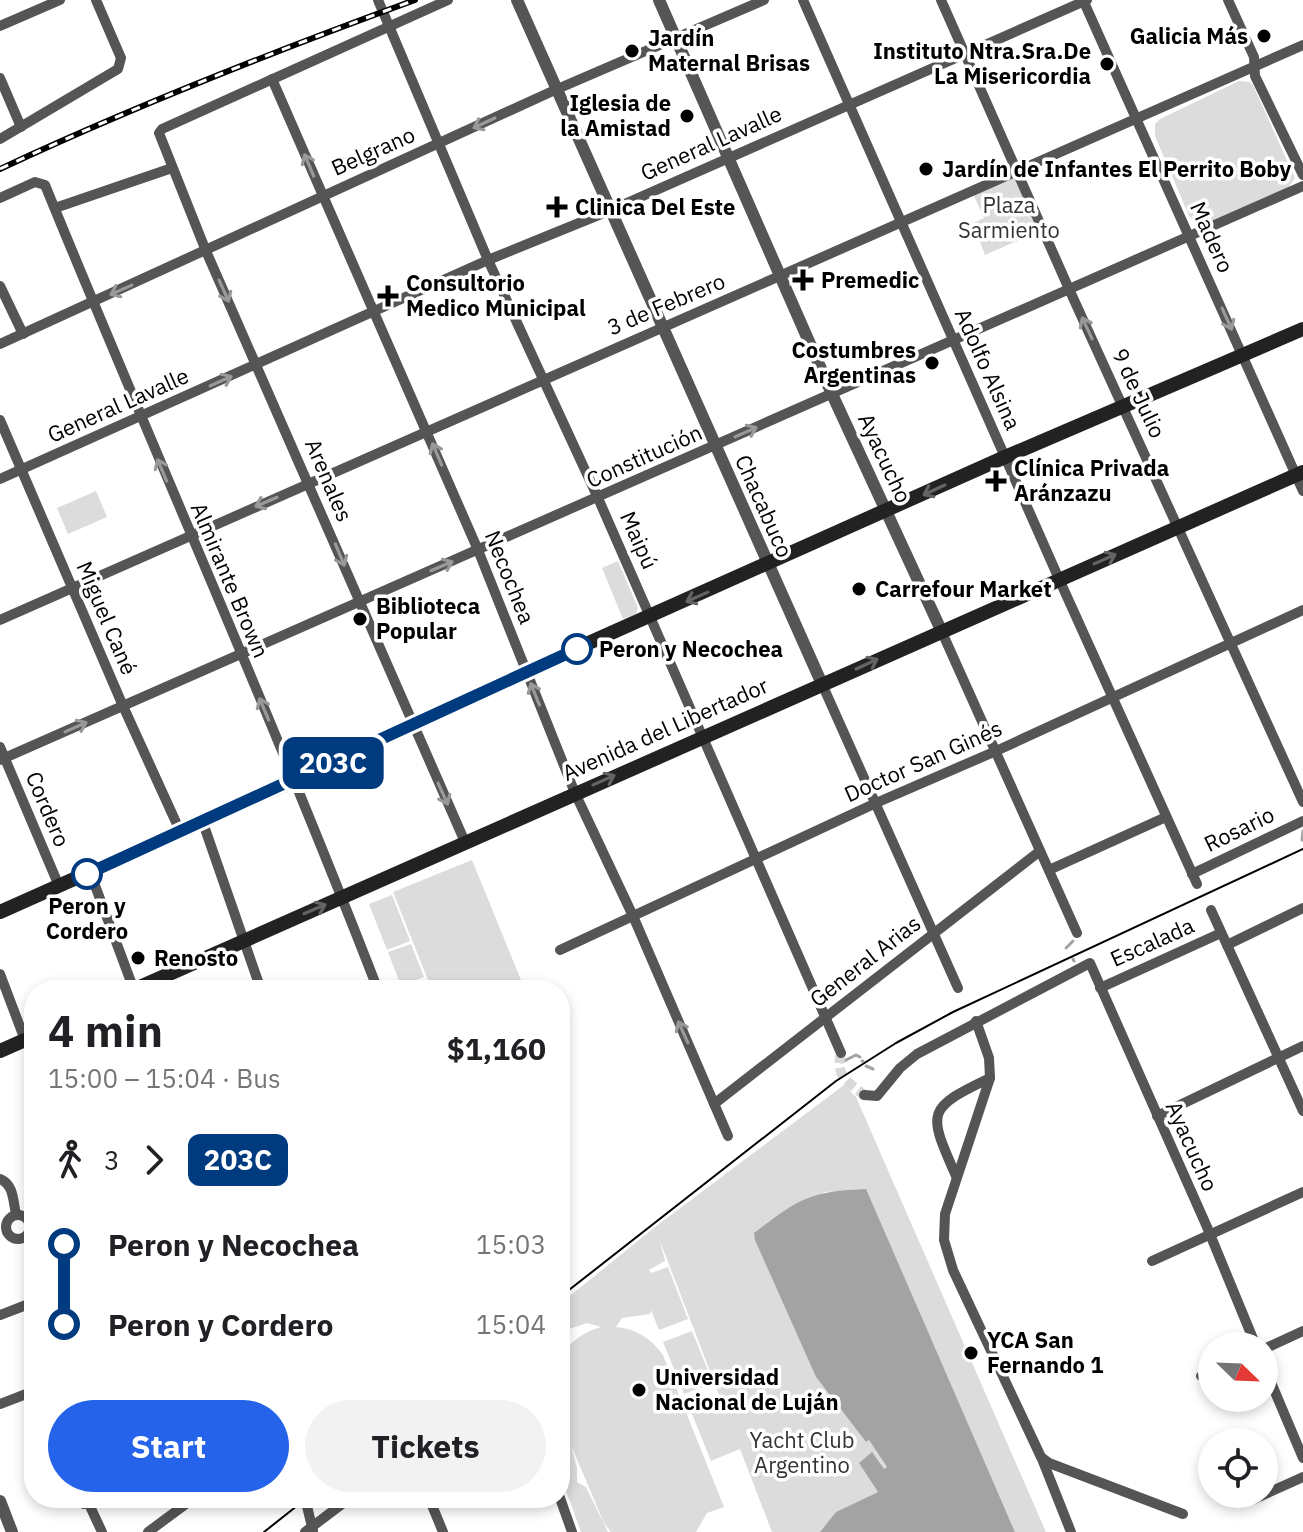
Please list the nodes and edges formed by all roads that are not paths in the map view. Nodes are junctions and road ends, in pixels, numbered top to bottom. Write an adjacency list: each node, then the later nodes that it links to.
1 (60, 0): 13 (street)
2 (96, 0): 23 (street)
3 (378, 0): 12 (street, Maipú)
4 (448, 0): 12 (street)
5 (519, 0): 20 (street, Chacabuco)
6 (659, 0): 14 (street, Ayacucho)
7 (764, 0): 14 (street, Belgrano)
8 (803, 0): 21 (street, Adolfo Alsina)
9 (941, 0): 16 (street, 9 de Julio)
10 (1085, 0): 16 (street, General Lavalle); 22 (street, Madero)
11 (1228, 0): 17 (street)
12 (389, 25): 19 (street); 25 (street, Maipú)
13 (0, 26)
14 (675, 37): 20 (street, Belgrano); 26 (street, Ayacucho)
15 (1303, 45): 17 (street, 3 de Febrero)
16 (965, 54): 21 (street, General Lavalle); 28 (street, 9 de Julio)
17 (1254, 66): 22 (street, 3 de Febrero); 29 (street)
18 (0, 78): 23 (street)
19 (272, 79): 27 (street, Arenales); 31 (street, Necochea, one-way to 19)
20 (555, 90): 25 (street, Belgrano, one-way to 25); 34 (street, Chacabuco)
21 (850, 104): 26 (street, General Lavalle); 35 (street, Adolfo Alsina)
22 (1137, 120): 28 (street, 3 de Febrero); 36 (street, Madero)
23 (21, 127): 24 (street)
24 (0, 139)
25 (438, 144): 31 (street, Belgrano); 38 (street, Maipú)
26 (729, 156): 34 (street, General Lavalle); 39 (street, Ayacucho)
27 (172, 168): 33 (street); 37 (street, Arenales)
28 (1018, 170): 35 (street, 3 de Febrero); 41 (street, 9 de Julio)
29 (1303, 175)
30 (1303, 186): 36 (street, Constitución)
31 (322, 196): 37 (street, Belgrano); 43 (street, Necochea)
32 (0, 198): 33 (street, Almirante Brown)
33 (55, 208): 42 (street, Almirante Brown)
34 (611, 210): 38 (street, General Lavalle); 44 (street, Chacabuco)
35 (901, 223): 39 (street, 3 de Febrero); 47 (street, Adolfo Alsina)
36 (1190, 237): 41 (street, Constitución); 49 (street, Madero, one-way to 49)
37 (206, 251): 42 (street, Belgrano, one-way to 42); 50 (street, Arenales, one-way to 50)
38 (488, 260): 43 (street, General Lavalle); 51 (street, Maipú)
39 (781, 277): 44 (street, 3 de Febrero); 52 (street, Ayacucho)
40 (0, 286): 46 (street)
41 (1069, 289): 47 (street, Constitución); 53 (street, 9 de Julio, one-way to 41)
42 (92, 303): 46 (street, Belgrano); 54 (street, Almirante Brown)
43 (376, 312): 50 (street, General Lavalle); 56 (street, Necochea)
44 (663, 328): 51 (street, 3 de Febrero); 57 (street, Chacabuco)
45 (1303, 329): 49 (main road)
46 (23, 334): 48 (street, Belgrano)
47 (954, 341): 52 (street, Constitución); 58 (street, Adolfo Alsina)
48 (0, 344)
49 (1243, 355): 53 (main road); 60 (street, Madero)
50 (258, 364): 54 (street, General Lavalle, one-way to 50); 62 (street, Arenales)
51 (542, 379): 56 (street, 3 de Febrero); 64 (street, Maipú)
52 (832, 394): 57 (street, Constitución, one-way to 52); 65 (street, Ayacucho)
53 (1123, 406): 58 (main road); 66 (street, 9 de Julio)
54 (140, 418): 59 (street, General Lavalle); 67 (street, Almirante Brown, one-way to 54)
55 (0, 420): 59 (street, Miguel Cané)
56 (426, 430): 62 (street, 3 de Febrero); 68 (street, Necochea, one-way to 56)
57 (716, 446): 64 (street, Constitución); 69 (street, Chacabuco)
58 (1005, 457): 65 (main road, one-way to 65); 70 (street, Adolfo Alsina)
59 (22, 470): 61 (street, General Lavalle); 71 (street, Miguel Cané)
60 (1300, 473): 63 (street, Madero); 66 (main road, Avenida del Libertador)
61 (0, 479)
62 (309, 484): 67 (street, 3 de Febrero, one-way to 67); 72 (street, Arenales, one-way to 72)
63 (1303, 491)
64 (598, 498): 68 (street, Constitución); 74 (street, Maipú)
65 (888, 511): 69 (main road); 76 (street, Ayacucho)
66 (1178, 526): 70 (main road, Avenida del Libertador, one-way to 66); 77 (street, 9 de Julio)
67 (189, 535): 71 (street, 3 de Febrero); 78 (street, Almirante Brown)
68 (478, 550): 72 (street, Constitución, one-way to 68); 79 (street, Necochea)
69 (769, 565): 74 (main road, one-way to 74); 80 (street, Chacabuco)
70 (1059, 579): 76 (main road, Avenida del Libertador); 81 (street, Adolfo Alsina)
71 (72, 587): 75 (street, 3 de Febrero); 82 (street, Miguel Cané)
72 (360, 601): 78 (street, Constitución); 83 (street, Arenales)
73 (1303, 610): 77 (street, Doctor San Ginés)
74 (651, 617): 79 (main road); 84 (street, Maipú)
75 (0, 620)
76 (941, 630): 80 (main road, Avenida del Libertador, one-way to 76); 86 (street, Ayacucho)
77 (1230, 644): 81 (street, Doctor San Ginés); 90 (street, 9 de Julio)
78 (240, 654): 82 (street, Constitución); 88 (street, Almirante Brown, one-way to 78)
79 (526, 671): 83 (main road); 89 (street, Necochea, one-way to 79)
80 (822, 684): 84 (main road, Avenida del Libertador); 91 (street, Chacabuco)
81 (1112, 699): 86 (street, Doctor San Ginés); 92 (street, Adolfo Alsina)
82 (123, 706): 87 (street, Constitución, one-way to 82); 95 (street, Miguel Cané)
83 (413, 726): 88 (main road); 96 (street, Arenales, one-way to 96)
84 (703, 736): 89 (main road, Avenida del Libertador, one-way to 84); 98 (street, Maipú)
85 (0, 747): 87 (street, Cordero)
86 (996, 751): 91 (street, Doctor San Ginés); 97 (street, Ayacucho)
87 (2, 759): 102 (street, Cordero)
88 (294, 781): 93 (main road); 103 (street, Almirante Brown)
89 (575, 793): 96 (main road, Avenida del Libertador); 107 (street, Necochea)
90 (1303, 802)
91 (876, 803): 98 (street, Doctor San Ginés); 108 (street, Chacabuco)
92 (1166, 817): 99 (street); 101 (street, Adolfo Alsina)
93 (202, 820): 95 (main road); 111 (street)
94 (1303, 821): 101 (street, Rosario)
95 (180, 831): 100 (main road)
96 (465, 842): 103 (main road, Avenida del Libertador)
97 (1040, 851): 99 (street, Ayacucho); 108 (street, General Arias)
98 (757, 859): 107 (street, Doctor San Ginés); 122 (street, Maipú)
99 (1049, 870): 109 (street, Ayacucho)
100 (90, 872): 102 (main road); 116 (street)
101 (1194, 879)
102 (59, 886): 106 (main road)
103 (342, 897): 111 (main road, Avenida del Libertador, one-way to 103); 119 (street, Almirante Brown)
104 (1303, 908): 112 (street, Escalada)
105 (1211, 910): 110 (street)
106 (0, 912)
107 (633, 916): 113 (street, Doctor San Ginés); 132 (street, Necochea, one-way to 107)
108 (934, 932): 120 (street, Chacabuco); 122 (street, General Arias)
109 (1077, 933)
110 (1221, 933): 112 (street); 121 (street, Escalada)
111 (244, 940): 117 (main road, Avenida del Libertador); 118 (street)
112 (1227, 945): 129 (street)
113 (560, 950)
114 (1090, 963): 121 (street, Ayacucho); 123 (street, Escalada)
115 (0, 974): 124 (street)
116 (130, 980)
117 (156, 980)
118 (258, 980)
119 (374, 980)
120 (958, 988)
121 (1100, 988): 134 (street, Ayacucho)
122 (826, 1017): 128 (street, Maipú); 132 (street, General Arias)
123 (976, 1021): 130 (street); 131 (street, Escalada)
124 (24, 1025)
125 (24, 1041): 127 (main road)
126 (1303, 1046): 129 (street)
127 (0, 1051)
128 (841, 1053)
129 (1278, 1058): 133 (street); 134 (street)
130 (990, 1078): 136 (street); 136 (street)
131 (864, 1095)
132 (714, 1104): 135 (street, Necochea)
133 (1303, 1111)
134 (1157, 1116): 140 (street, Ayacucho)
135 (728, 1136)
136 (956, 1176): 150 (street)
137 (0, 1179): 139 (street)
138 (1303, 1192): 140 (street)
139 (16, 1214)
140 (1209, 1236): 141 (street); 145 (street, Ayacucho)
141 (1152, 1261)
142 (24, 1306): 143 (street)
143 (0, 1315)
144 (1303, 1331): 146 (street)
145 (1250, 1332)
146 (1278, 1343)
147 (24, 1395): 149 (street)
148 (1278, 1399): 151 (street)
149 (0, 1404)
150 (1041, 1457): 161 (street); 168 (street)
151 (1303, 1458)
152 (1303, 1477): 153 (street)
153 (1278, 1488)
154 (0, 1501): 163 (street)
155 (93, 1508): 164 (street)
156 (180, 1508): 165 (street)
157 (307, 1508): 162 (street)
158 (338, 1508): 162 (street)
159 (433, 1508): 166 (street)
160 (564, 1508): 167 (street)
161 (1183, 1514)
162 (310, 1530)
163 (12, 1532)
164 (102, 1532)
165 (148, 1532)
166 (443, 1532)
167 (572, 1532)
168 (1071, 1532)

